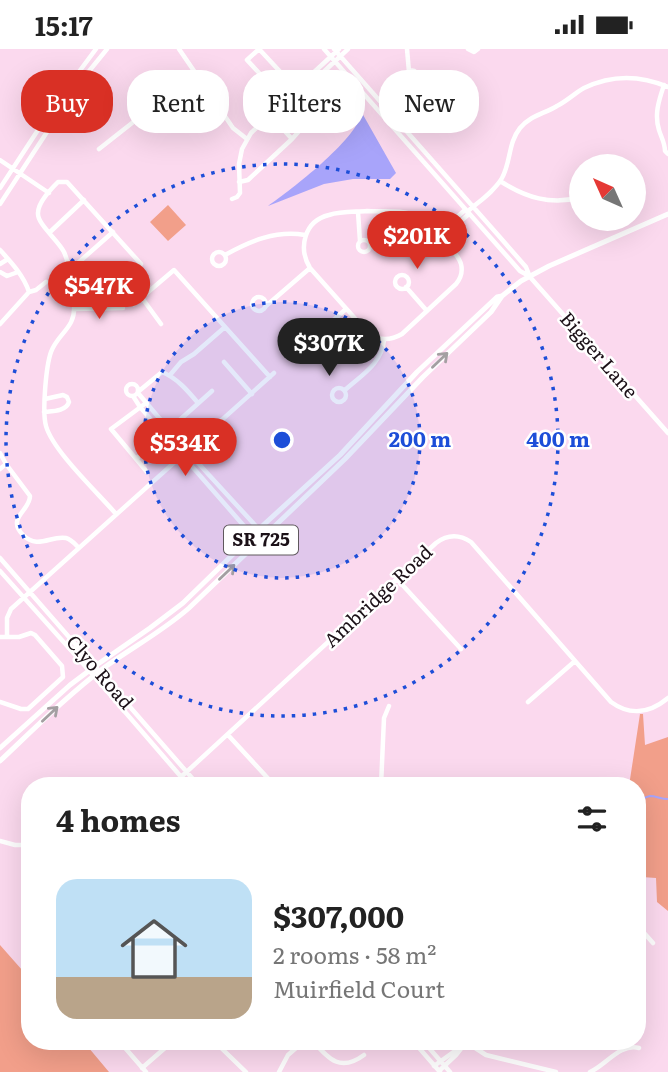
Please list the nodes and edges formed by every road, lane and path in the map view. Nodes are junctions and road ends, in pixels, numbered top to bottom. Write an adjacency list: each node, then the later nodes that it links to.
1 (96, 49): 29 (street)
2 (107, 49): 30 (street)
3 (179, 49): 12 (street)
4 (259, 49): 13 (street); 14 (street)
5 (324, 49): 11 (street)
6 (348, 49): 10 (street)
7 (407, 49): 16 (street)
8 (468, 49): 9 (street)
9 (478, 49)
10 (338, 52): 11 (street); 39 (street)
11 (333, 60): 15 (street); 41 (street)
12 (194, 70)
13 (256, 70)
14 (279, 70)
15 (324, 70)
16 (409, 70)
17 (666, 86): 25 (street); 31 (street)
18 (229, 122): 23 (street)
19 (127, 126): 26 (street)
20 (252, 133): 23 (street)
21 (286, 133): 24 (street)
22 (297, 133): 24 (street)
23 (247, 139): 32 (street)
24 (292, 139): 32 (street)
25 (666, 143): 27 (street)
26 (99, 149)
27 (668, 153)
28 (0, 160): 29 (street)
29 (13, 169): 30 (street); 33 (street)
30 (21, 174): 34 (street); 38 (street)
31 (500, 181): 36 (street); 39 (street)
32 (239, 182): 35 (street)
33 (0, 188)
34 (49, 193): 37 (street); 43 (street)
35 (232, 199)
36 (569, 199)
37 (84, 200): 43 (street); 44 (street)
38 (0, 204)
39 (473, 207): 41 (street); 57 (street)
40 (358, 212): 45 (street); 46 (street); 47 (street)
41 (467, 212): 46 (street); 57 (street)
42 (668, 214): 57 (main road, SR 725)
43 (50, 232): 54 (street)
44 (113, 232): 52 (street); 54 (street)
45 (305, 235): 49 (street); 53 (street)
46 (440, 236): 68 (street)
47 (360, 241)
48 (0, 250): 50 (street)
49 (225, 255)
50 (8, 259): 51 (street); 56 (street)
51 (0, 264)
52 (141, 264)
53 (310, 268): 64 (street); 67 (street)
54 (70, 269): 65 (street)
55 (0, 272): 56 (street)
56 (18, 272): 60 (street)
57 (530, 277): 61 (main road, SR 725); 89 (street, Bigger Lane)
58 (46, 282): 60 (street)
59 (406, 287): 68 (street)
60 (29, 292): 69 (street)
61 (502, 296): 76 (main road, SR 725); 81 (main road, SR 725, one-way to 61)
62 (142, 298): 63 (street); 70 (street); 71 (street)
63 (134, 305)
64 (266, 306)
65 (75, 309): 66 (street); 82 (street)
66 (123, 309)
67 (346, 309): 72 (street); 73 (street)
68 (427, 311): 72 (street)
69 (0, 323)
70 (161, 324)
71 (225, 327): 75 (street); 80 (street)
72 (384, 340): 77 (street)
73 (305, 345)
74 (223, 362): 80 (street)
75 (170, 375): 79 (street); 84 (street)
76 (401, 389): 81 (main road); 93 (main road, SR 725)
77 (345, 390)
78 (212, 391): 84 (street)
79 (137, 393): 83 (street); 85 (street)
80 (252, 394): 90 (street)
81 (406, 395): 93 (main road, SR 725)
82 (45, 399): 86 (street); 86 (street)
83 (146, 403): 85 (street); 87 (street)
84 (198, 403): 87 (street)
85 (140, 407): 88 (street); 94 (street)
86 (44, 412): 98 (street)
87 (169, 429): 88 (street); 90 (street)
88 (164, 433): 91 (street); 94 (street)
89 (668, 433)
90 (187, 451): 91 (street); 99 (street)
91 (182, 455): 98 (street); 100 (street)
92 (1, 456): 95 (street)
93 (343, 457): 99 (main road, SR 725); 101 (main road, SR 725)
94 (136, 459): 97 (street)
95 (6, 464): 96 (street); 103 (street)
96 (0, 469)
97 (147, 472)
98 (116, 514): 103 (street)
99 (259, 529): 100 (main road, SR 725); 101 (street)
100 (252, 536): 102 (street); 115 (main road, SR 725)
101 (265, 536): 102 (main road, SR 725)
102 (258, 542): 115 (main road, SR 725, one-way to 102)
103 (79, 548): 107 (street)
104 (0, 558): 107 (street, Clyo Road)
105 (0, 571): 108 (street, Clyo Road)
106 (397, 579): 113 (street); 114 (street, Ambridge Road); 122 (street, Ambridge Road)
107 (29, 592): 108 (street); 115 (street, Clyo Road)
108 (23, 597): 110 (street); 116 (street, Clyo Road)
109 (0, 615): 110 (street)
110 (7, 618): 111 (street)
111 (7, 636): 112 (street); 119 (street)
112 (0, 637)
113 (461, 649)
114 (575, 661): 118 (street, Ambridge Road); 120 (street)
115 (98, 668): 116 (main road, SR 725); 117 (main road, SR 725); 127 (street, Clyo Road)
116 (89, 670): 117 (street, Clyo Road); 123 (main road, SR 725)
117 (94, 676): 124 (main road, SR 725, one-way to 117); 128 (street, Clyo Road)
118 (668, 698)
119 (0, 702)
120 (528, 702)
121 (389, 706): 131 (street)
122 (228, 735): 127 (street, Ambridge Road); 130 (street)
123 (12, 737): 124 (main road); 125 (main road, SR 725)
124 (18, 744): 126 (main road, SR 725)
125 (0, 748)
126 (0, 761)
127 (187, 772): 128 (street, Ambridge Road); 129 (street, Clyo Road)
128 (181, 777)
129 (192, 777)
130 (267, 777)
131 (381, 777)
132 (0, 841): 133 (street)
133 (21, 845)
134 (646, 935): 135 (street)
135 (653, 943)
136 (127, 1050): 149 (street)
137 (164, 1050): 149 (street)
138 (223, 1050): 152 (street)
139 (294, 1050): 153 (street)
140 (320, 1050): 146 (street)
141 (421, 1050): 148 (street)
142 (430, 1050): 147 (street)
143 (457, 1050): 147 (street)
144 (477, 1050): 151 (street)
145 (623, 1050): 156 (street)
146 (364, 1055)
147 (442, 1064): 148 (street); 150 (street); 154 (street)
148 (434, 1066): 150 (street)
149 (144, 1070)
150 (439, 1071)
151 (546, 1071): 155 (street)
152 (246, 1072)
153 (279, 1072)
154 (450, 1072)
155 (556, 1072)
156 (590, 1072)

